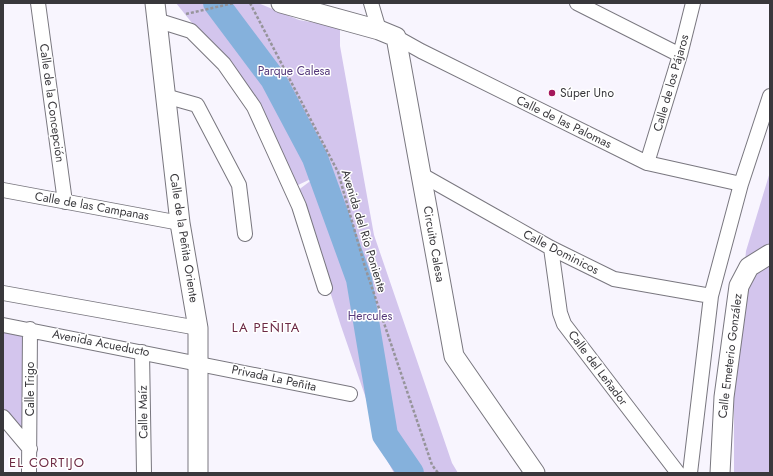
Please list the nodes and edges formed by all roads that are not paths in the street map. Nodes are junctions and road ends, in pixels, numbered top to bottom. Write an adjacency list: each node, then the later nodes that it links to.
1 (38, 3): 15 (street, Calle de la Concepción)
2 (281, 3): 7 (main road, Calle de las Palomas)
3 (371, 3): 7 (street, Circuito Calesa)
4 (577, 3): 8 (street)
5 (693, 3): 8 (street, Calle de los Pájaros)
6 (155, 11): 9 (main road, Calle de la Peñita Oriente); 20 (street)
7 (388, 34): 11 (street, Calle de las Palomas); 12 (main road, Circuito Calesa)
8 (680, 55): 11 (street, Calle de los Pájaros)
9 (165, 96): 16 (main road, Calle de la Peñita Oriente); 17 (street)
10 (770, 96): 13 (street)
11 (647, 163): 13 (street, Calle de las Palomas)
12 (422, 175): 18 (street, Calle Dominicos); 34 (main road, Circuito Calesa)
13 (741, 184): 22 (street)
14 (3, 190): 15 (street, Calle de las Campanas)
15 (65, 202): 16 (street, Calle de las Campanas)
16 (180, 222): 24 (main road, Calle de la Peñita Oriente)
17 (245, 234)
18 (551, 248): 22 (street, Calle Dominicos); 35 (street, Calle del Leñador)
19 (770, 254): 37 (main road, Calle Emeterio González)
20 (325, 288)
21 (3, 293): 24 (street)
22 (711, 296): 36 (street)
23 (3, 325): 25 (street, Avenida Acueducto)
24 (198, 328): 27 (main road, Calle de la Peñita Oriente)
25 (30, 329): 26 (street, Avenida Acueducto); 30 (street, Calle Trigo)
26 (142, 352): 27 (street, Avenida Acueducto); 32 (street, Calle Maíz)
27 (199, 363): 28 (street, Privada La Peñita); 33 (main road, Calle de la Peñita Oriente)
28 (350, 394)
29 (3, 417): 30 (street, Calle Trigo)
30 (30, 448): 31 (street, Calle Trigo)
31 (29, 473)
32 (144, 473)
33 (198, 473)
34 (535, 473)
35 (678, 473)
36 (690, 473)
37 (720, 473)

